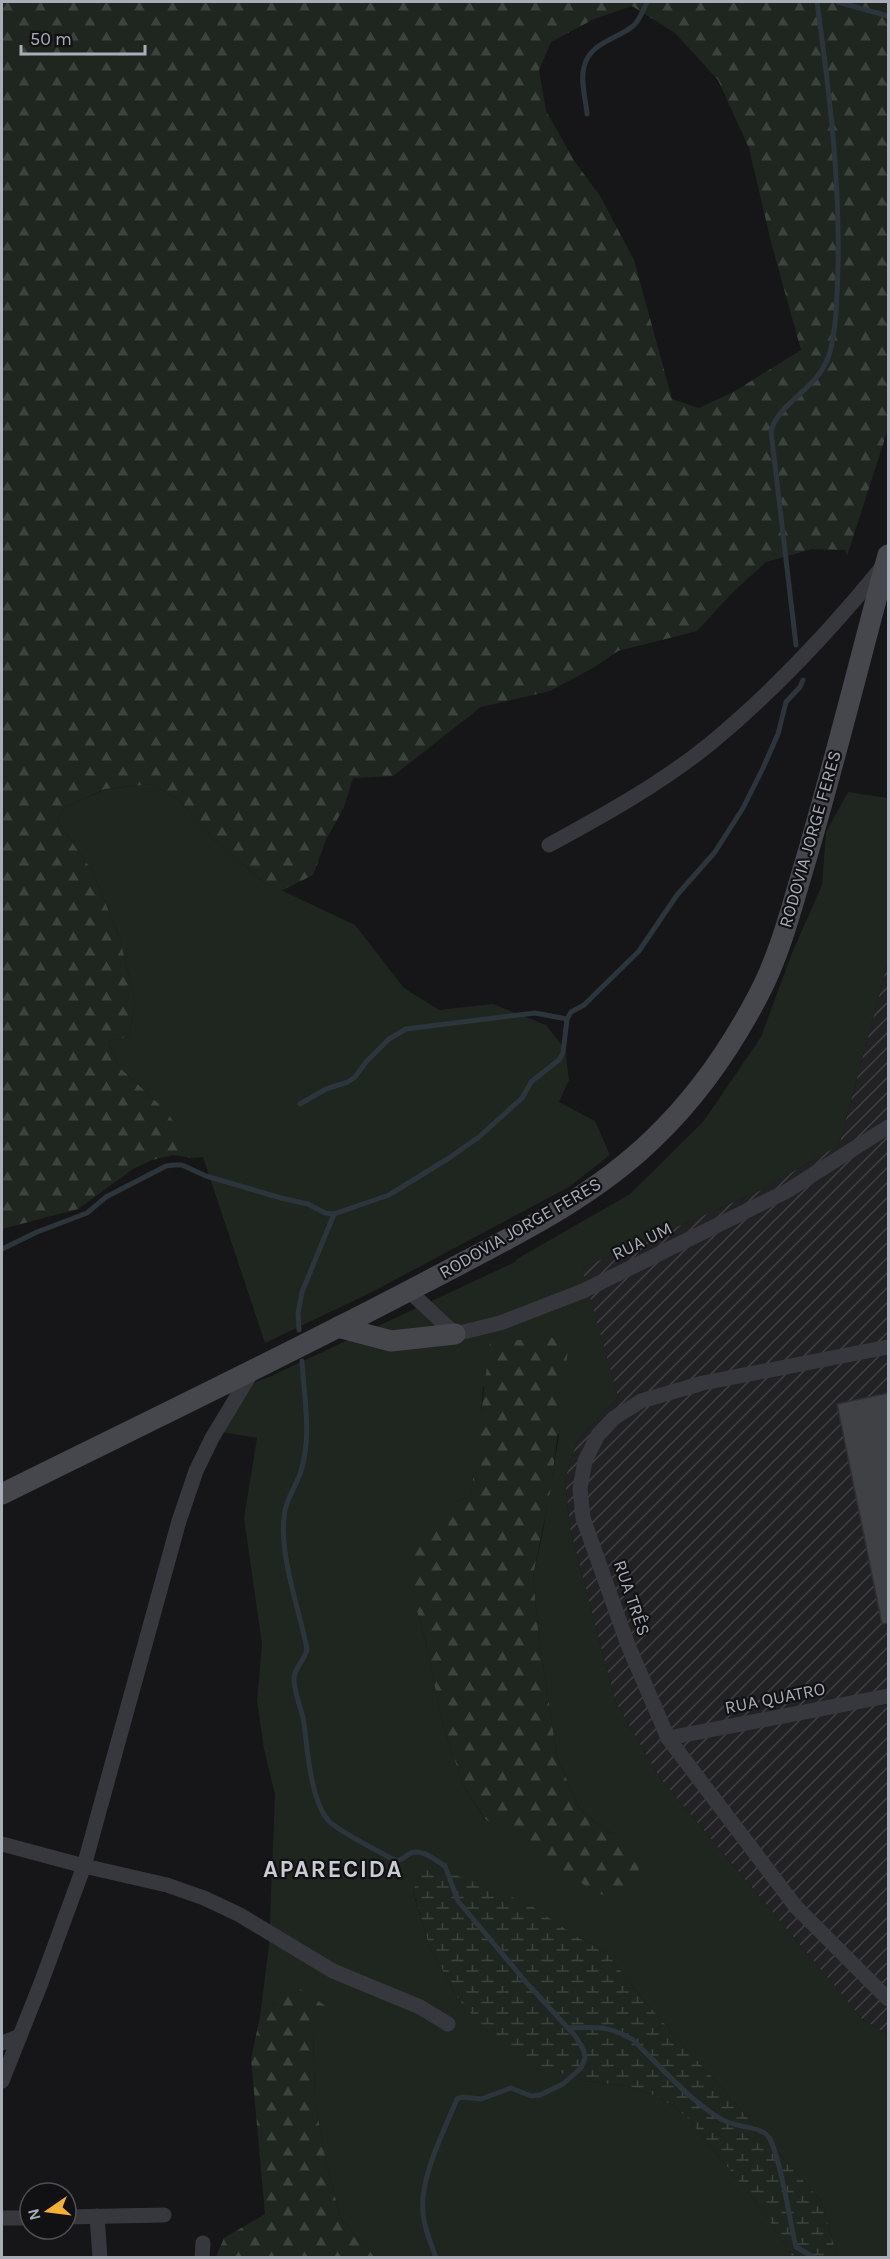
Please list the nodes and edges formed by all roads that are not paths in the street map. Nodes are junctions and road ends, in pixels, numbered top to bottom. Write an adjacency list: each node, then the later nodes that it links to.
1 (888, 558): 2 (street); 4 (main road, RODOVIA JORGE FERES)
2 (549, 845)
3 (888, 1127): 6 (street, RUA UM)
4 (409, 1291): 5 (main road, RODOVIA JORGE FERES); 6 (street)
5 (338, 1327): 6 (main road); 8 (main road, RODOVIA JORGE FERES)
6 (454, 1334)
7 (888, 1347): 11 (street, RUA TRÊS)
8 (254, 1368): 9 (main road, RODOVIA JORGE FERES); 13 (street)
9 (2, 1494)
10 (888, 1696): 11 (street, RUA QUATRO)
11 (668, 1738): 14 (street, RUA TRÊS)
12 (2, 1844): 13 (street)
13 (84, 1866): 15 (street); 16 (street)
14 (888, 2000)
15 (448, 2024)
16 (20, 2036): 17 (street); 18 (street)
17 (2, 2043)
18 (2, 2081)
19 (164, 2215): 20 (street)
20 (97, 2216): 21 (street); 24 (street)
21 (78, 2217)
22 (2, 2218): 23 (street)
23 (18, 2218)
24 (100, 2258)

